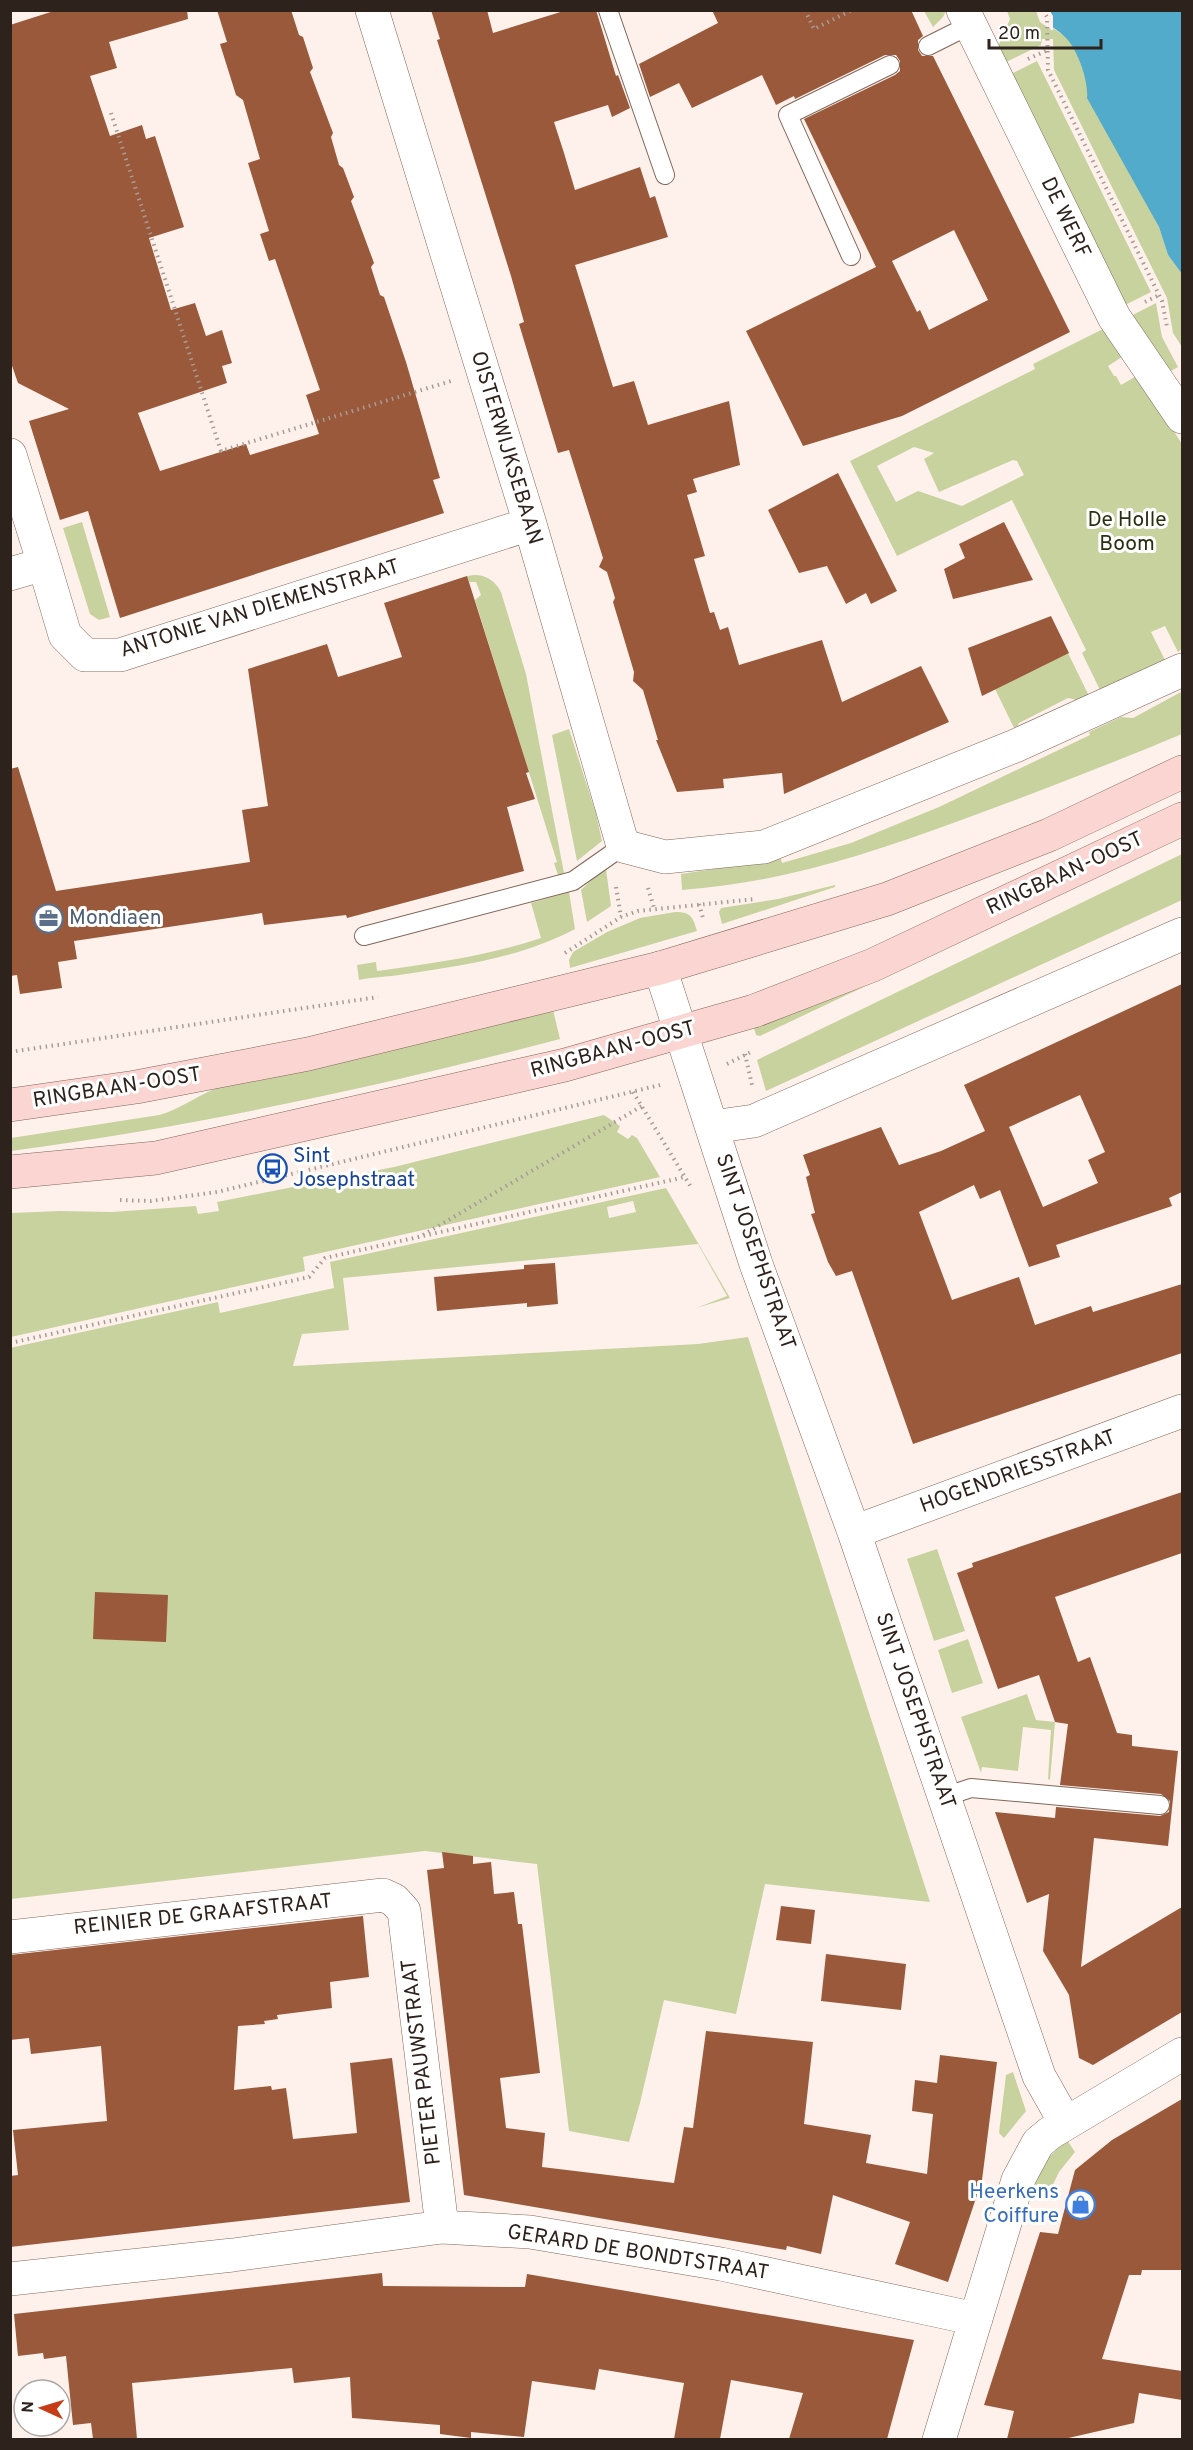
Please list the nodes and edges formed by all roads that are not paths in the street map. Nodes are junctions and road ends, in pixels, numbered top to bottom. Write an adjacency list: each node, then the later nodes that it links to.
1 (372, 10): 10 (street, OISTERWIJKSEBAAN)
2 (608, 10): 6 (lane)
3 (972, 29): 4 (lane); 8 (street, DE WERF)
4 (928, 46)
5 (890, 65): 7 (lane)
6 (665, 175)
7 (851, 255)
8 (1182, 417)
9 (10, 455): 11 (street, ANTONIE VAN DIEMENSTRAAT)
10 (530, 524): 11 (street, ANTONIE VAN DIEMENSTRAAT); 16 (street, OISTERWIJKSEBAAN)
11 (44, 564): 12 (street)
12 (10, 574)
13 (1182, 670): 16 (street)
14 (1182, 772): 19 (main road, RINGBAAN-OOST)
15 (1182, 819): 20 (main road, RINGBAAN-OOST)
16 (623, 846): 18 (lane)
17 (1182, 934): 22 (street)
18 (364, 936)
19 (660, 968): 20 (street, SINT JOSEPHSTRAAT); 21 (main road, RINGBAAN-OOST)
20 (680, 1032): 22 (street, SINT JOSEPHSTRAAT); 23 (main road, RINGBAAN-OOST)
21 (10, 1105)
22 (712, 1127): 25 (street, SINT JOSEPHSTRAAT)
23 (10, 1172)
24 (1182, 1411): 25 (street, HOGENDRIESSTRAAT)
25 (854, 1532): 26 (street, SINT JOSEPHSTRAAT)
26 (944, 1797): 27 (lane); 31 (street, SINT JOSEPHSTRAAT)
27 (1161, 1805)
28 (394, 1900): 29 (street, REINIER DE GRAAFSTRAAT); 32 (street, PIETER PAUWSTRAAT)
29 (10, 1937)
30 (1182, 2054): 31 (street)
31 (1065, 2122): 34 (street)
32 (442, 2227): 33 (street, GERARD DE BONDTSTRAAT); 34 (street, GERARD DE BONDTSTRAAT)
33 (10, 2279)
34 (976, 2319): 35 (street)
35 (939, 2439)

